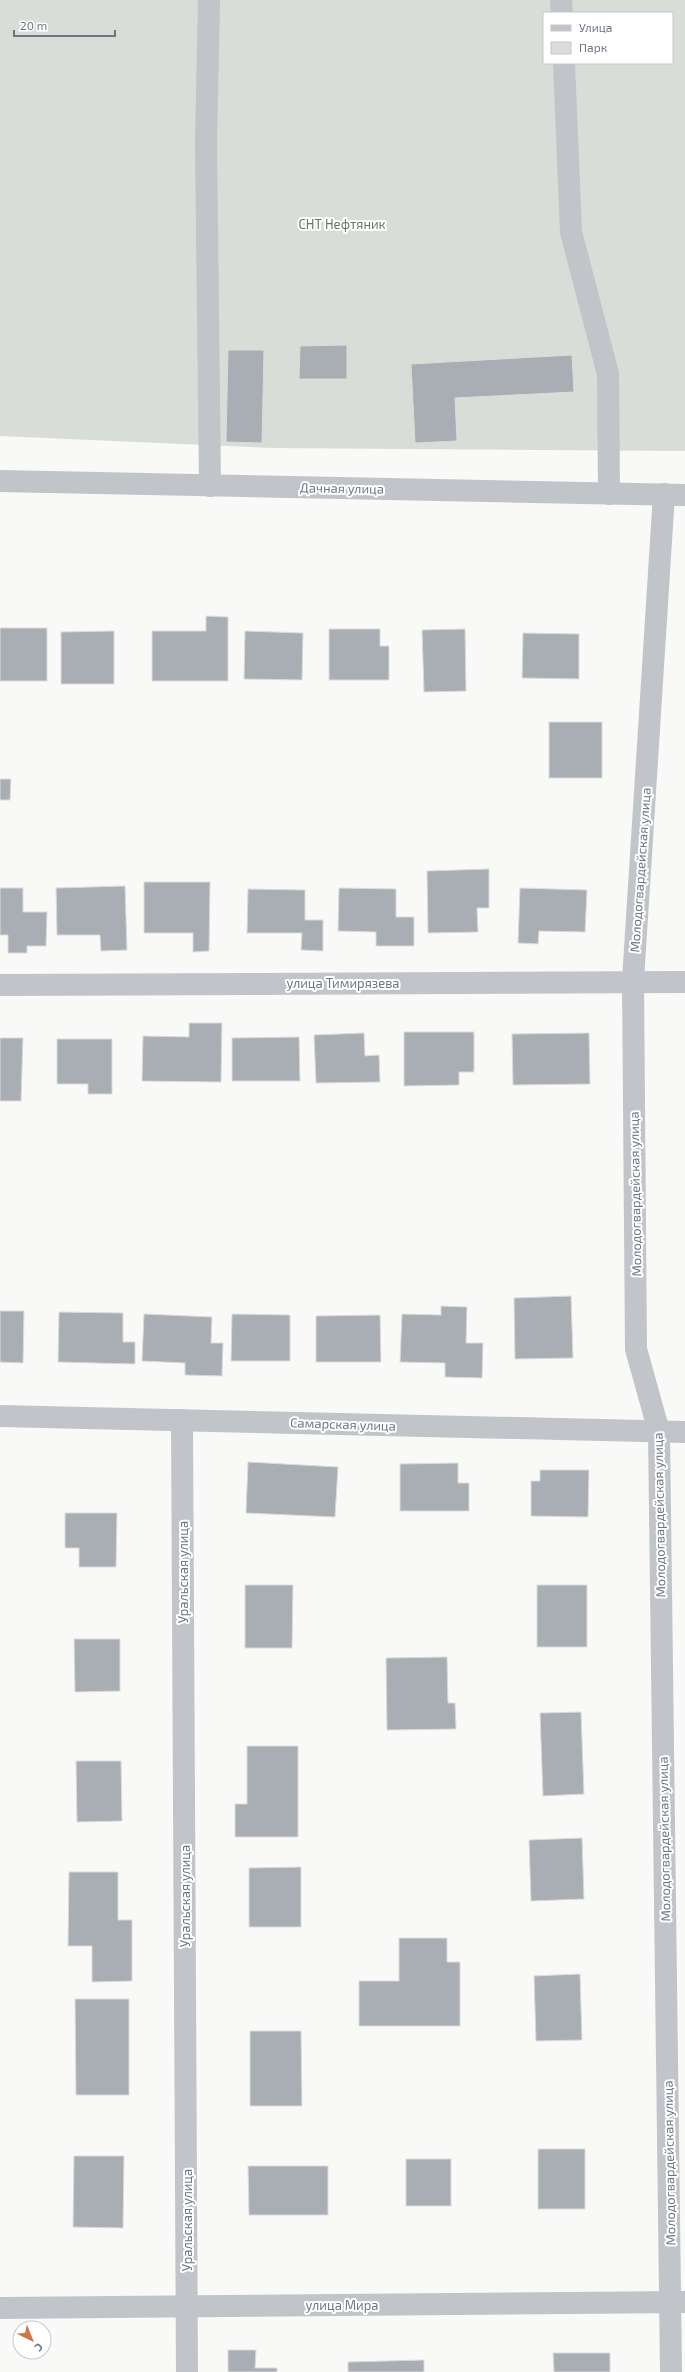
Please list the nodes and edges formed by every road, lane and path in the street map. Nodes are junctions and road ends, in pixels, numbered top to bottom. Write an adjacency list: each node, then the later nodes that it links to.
1 (209, 0): 6 (street)
2 (561, 0): 3 (street)
3 (562, 12)
4 (564, 64): 7 (street)
5 (0, 481): 6 (street, Дачная улица)
6 (210, 486): 7 (street, Дачная улица)
7 (609, 494): 8 (street, Дачная улица)
8 (674, 495): 9 (street, Молодогвардейская улица)
9 (633, 980): 10 (street, улица Тимирязева); 11 (street, улица Тимирязева); 14 (street, Молодогвардейская улица)
10 (685, 982)
11 (0, 985)
12 (0, 1416): 13 (street, Самарская улица)
13 (182, 1420): 14 (street, Самарская улица); 17 (street, Уральская улица)
14 (659, 1432): 15 (street, Самарская улица); 16 (street, Молодогвардейская улица)
15 (685, 1432)
16 (678, 2302): 17 (street, улица Мира); 20 (street, Молодогвардейская улица)
17 (187, 2306): 18 (street, улица Мира); 19 (street, Уральская улица)
18 (0, 2308)
19 (187, 2372)
20 (671, 2372)

